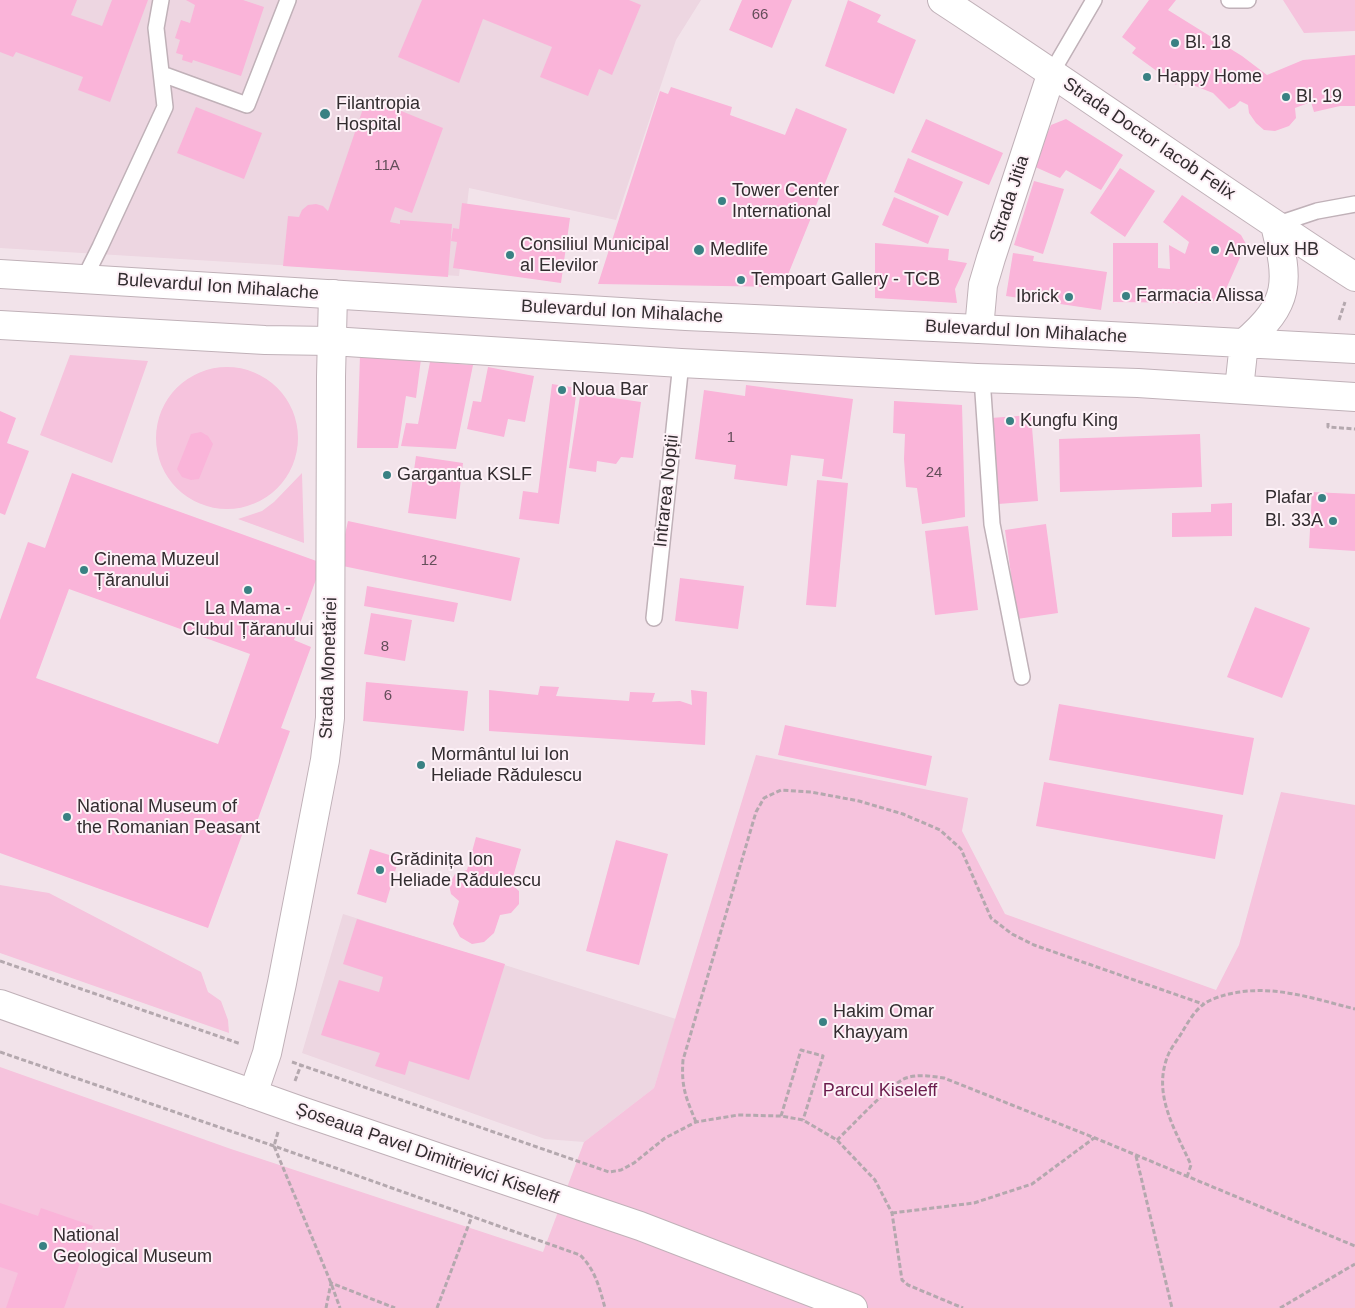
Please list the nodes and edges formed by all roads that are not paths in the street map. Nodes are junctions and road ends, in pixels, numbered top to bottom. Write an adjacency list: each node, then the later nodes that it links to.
1 (161, 0): 8 (lane)
2 (288, 0): 8 (lane)
3 (942, 0): 7 (main road, Strada Doctor Iacob Felix)
4 (1094, 0): 7 (lane)
5 (1229, 0): 6 (lane)
6 (1248, 0)
7 (1052, 72): 10 (main road, Strada Doctor Iacob Felix); 16 (main road, Strada Jitia)
8 (162, 74): 13 (lane)
9 (1355, 204): 10 (lane)
10 (1275, 225): 12 (main road, Strada Doctor Iacob Felix); 18 (main road)
11 (0, 274): 13 (main road, Bulevardul Ion Mihalache)
12 (1355, 277)
13 (84, 279): 14 (main road, Bulevardul Ion Mihalache)
14 (333, 294): 16 (main road, Bulevardul Ion Mihalache); 17 (main road, Strada Monetăriei)
15 (0, 326): 17 (main road)
16 (979, 329): 18 (main road, Bulevardul Ion Mihalache)
17 (331, 341): 20 (main road); 27 (main road, Strada Monetăriei)
18 (1244, 343): 19 (main road, Bulevardul Ion Mihalache); 22 (main road)
19 (1355, 350)
20 (681, 363): 21 (main road); 24 (lane, Intrarea Nopții)
21 (982, 378): 22 (main road); 25 (lane)
22 (1239, 389): 23 (main road)
23 (1355, 398)
24 (654, 618)
25 (1022, 677)
26 (0, 1004): 27 (main road, Șoseaua Pavel Dimitrievici Kiseleff)
27 (253, 1094): 28 (main road, Șoseaua Pavel Dimitrievici Kiseleff)
28 (853, 1308)

